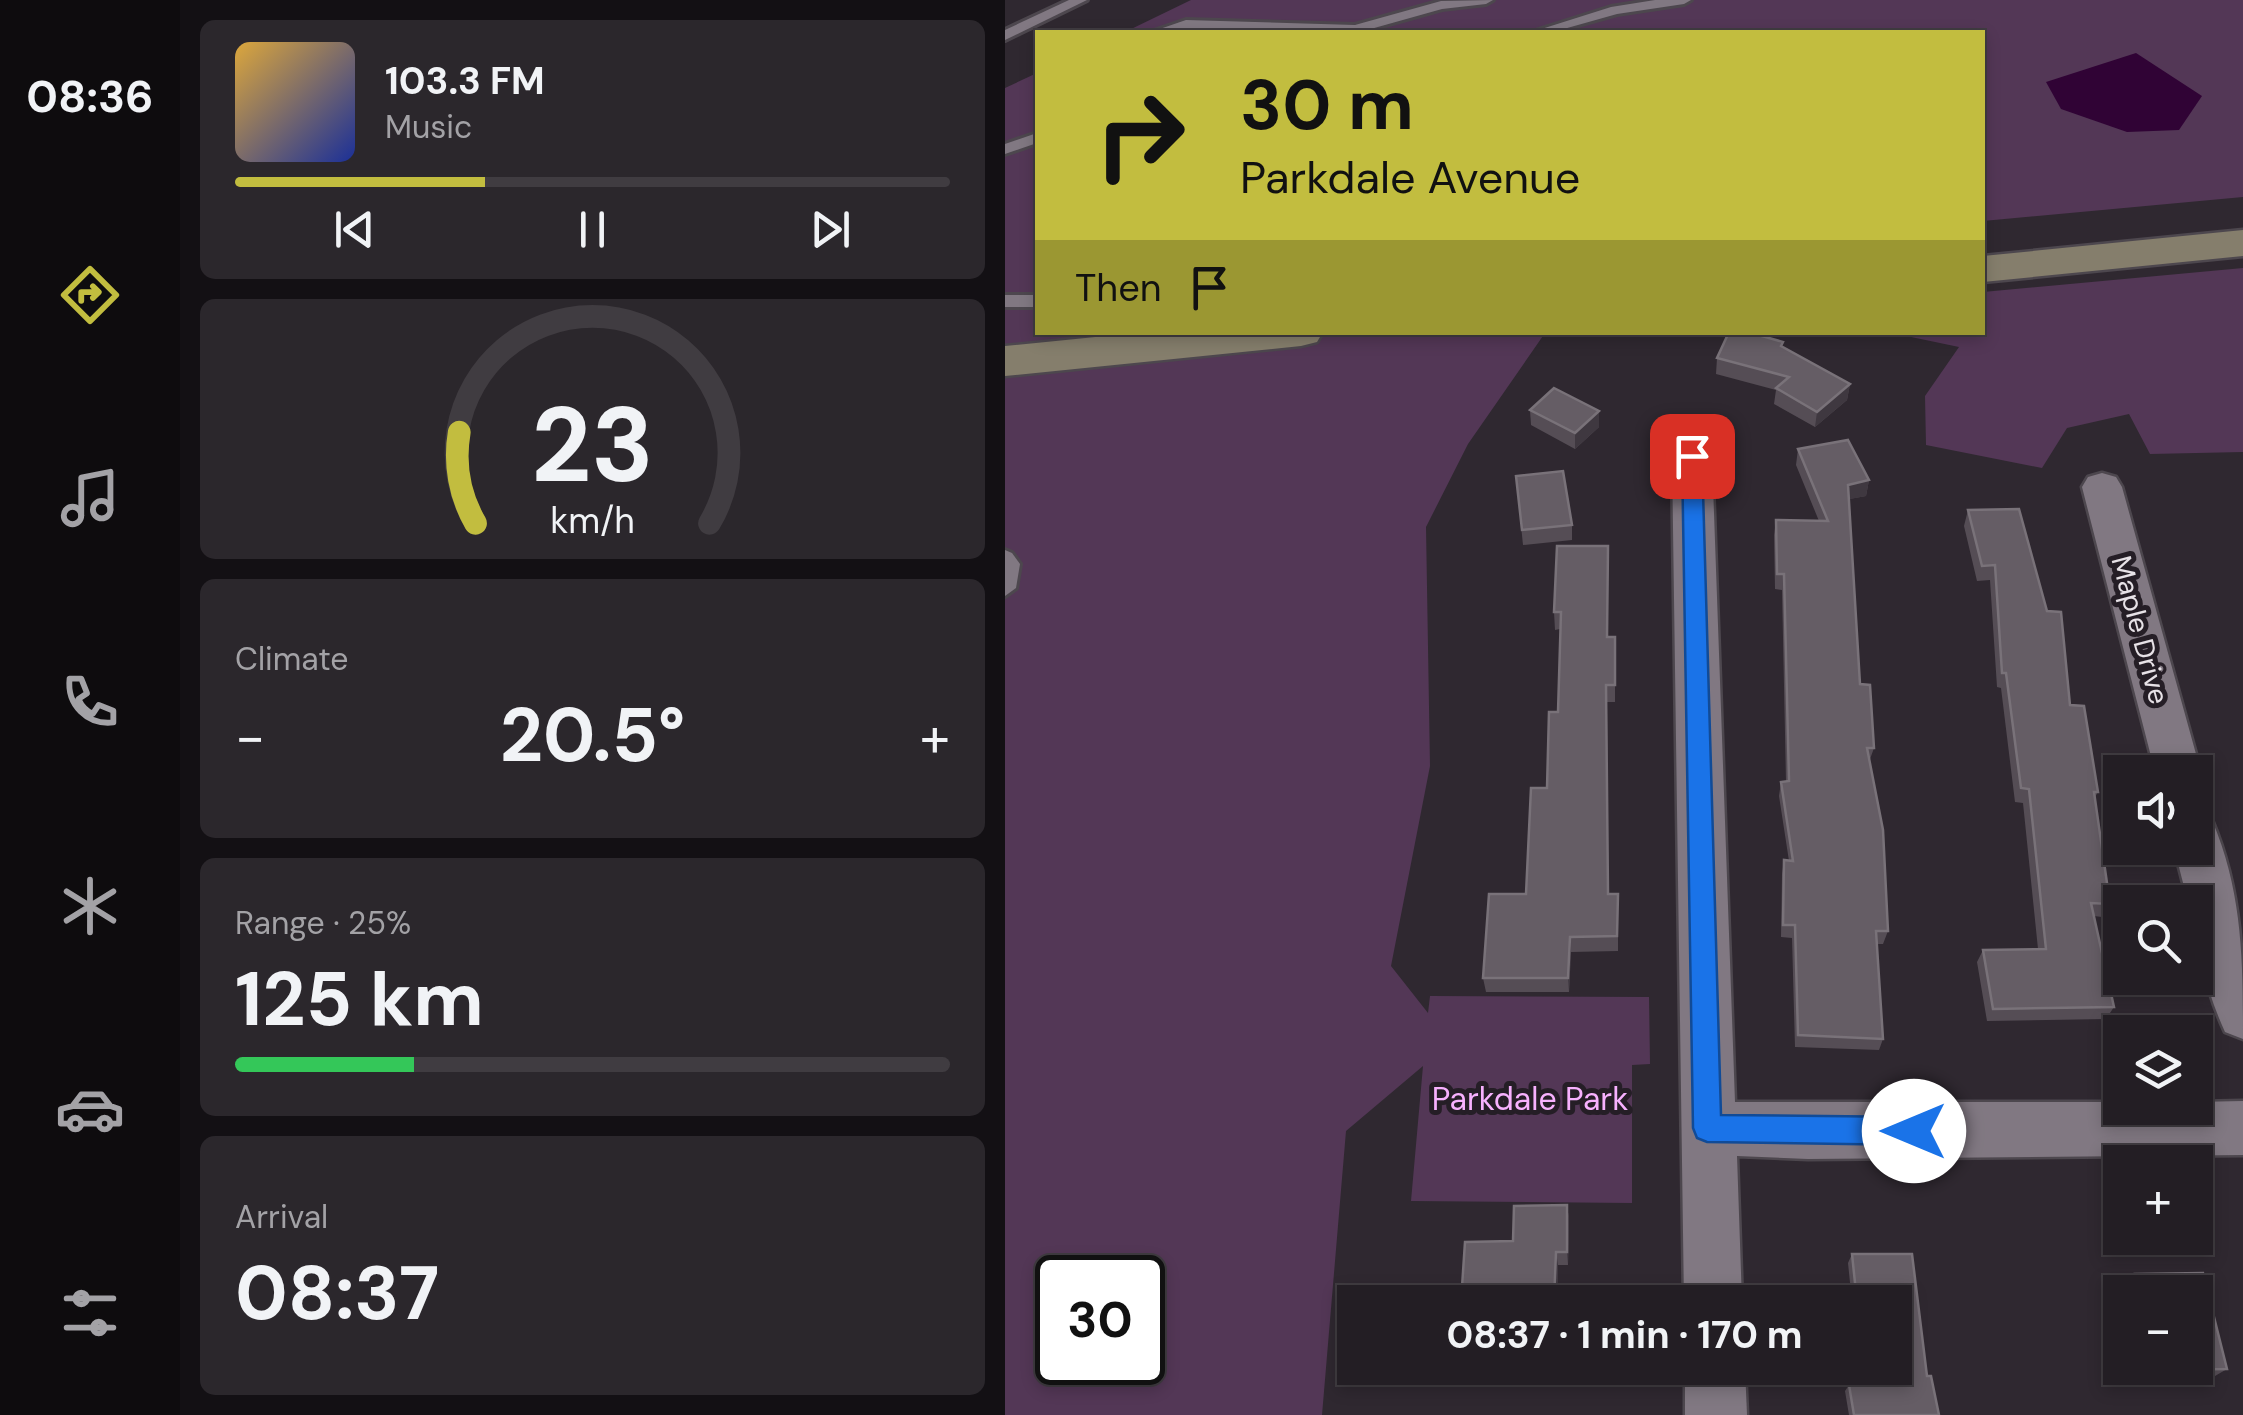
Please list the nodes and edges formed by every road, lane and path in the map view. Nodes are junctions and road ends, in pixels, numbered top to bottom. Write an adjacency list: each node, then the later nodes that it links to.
1 (1080, 0): 6 (lane)
2 (1486, 0): 4 (lane)
3 (1684, 0): 5 (lane)
4 (1165, 30)
5 (1546, 30)
6 (1005, 36)
7 (1035, 139): 8 (lane)
8 (1005, 148)
9 (2243, 243): 10 (main road)
10 (1985, 269)
11 (1035, 301): 12 (lane)
12 (1005, 302)
13 (1270, 335): 14 (main road)
14 (1005, 361)
15 (1692, 456): 22 (street)
16 (2102, 487): 19 (street, Maple Drive)
17 (1005, 558): 18 (lane)
18 (1005, 588)
19 (2173, 755)
20 (2203, 865): 21 (street)
21 (2243, 1015)
22 (1707, 1128): 23 (street); 24 (street)
23 (2243, 1128)
24 (1712, 1285)
25 (1715, 1385): 26 (street)
26 (1716, 1415)

